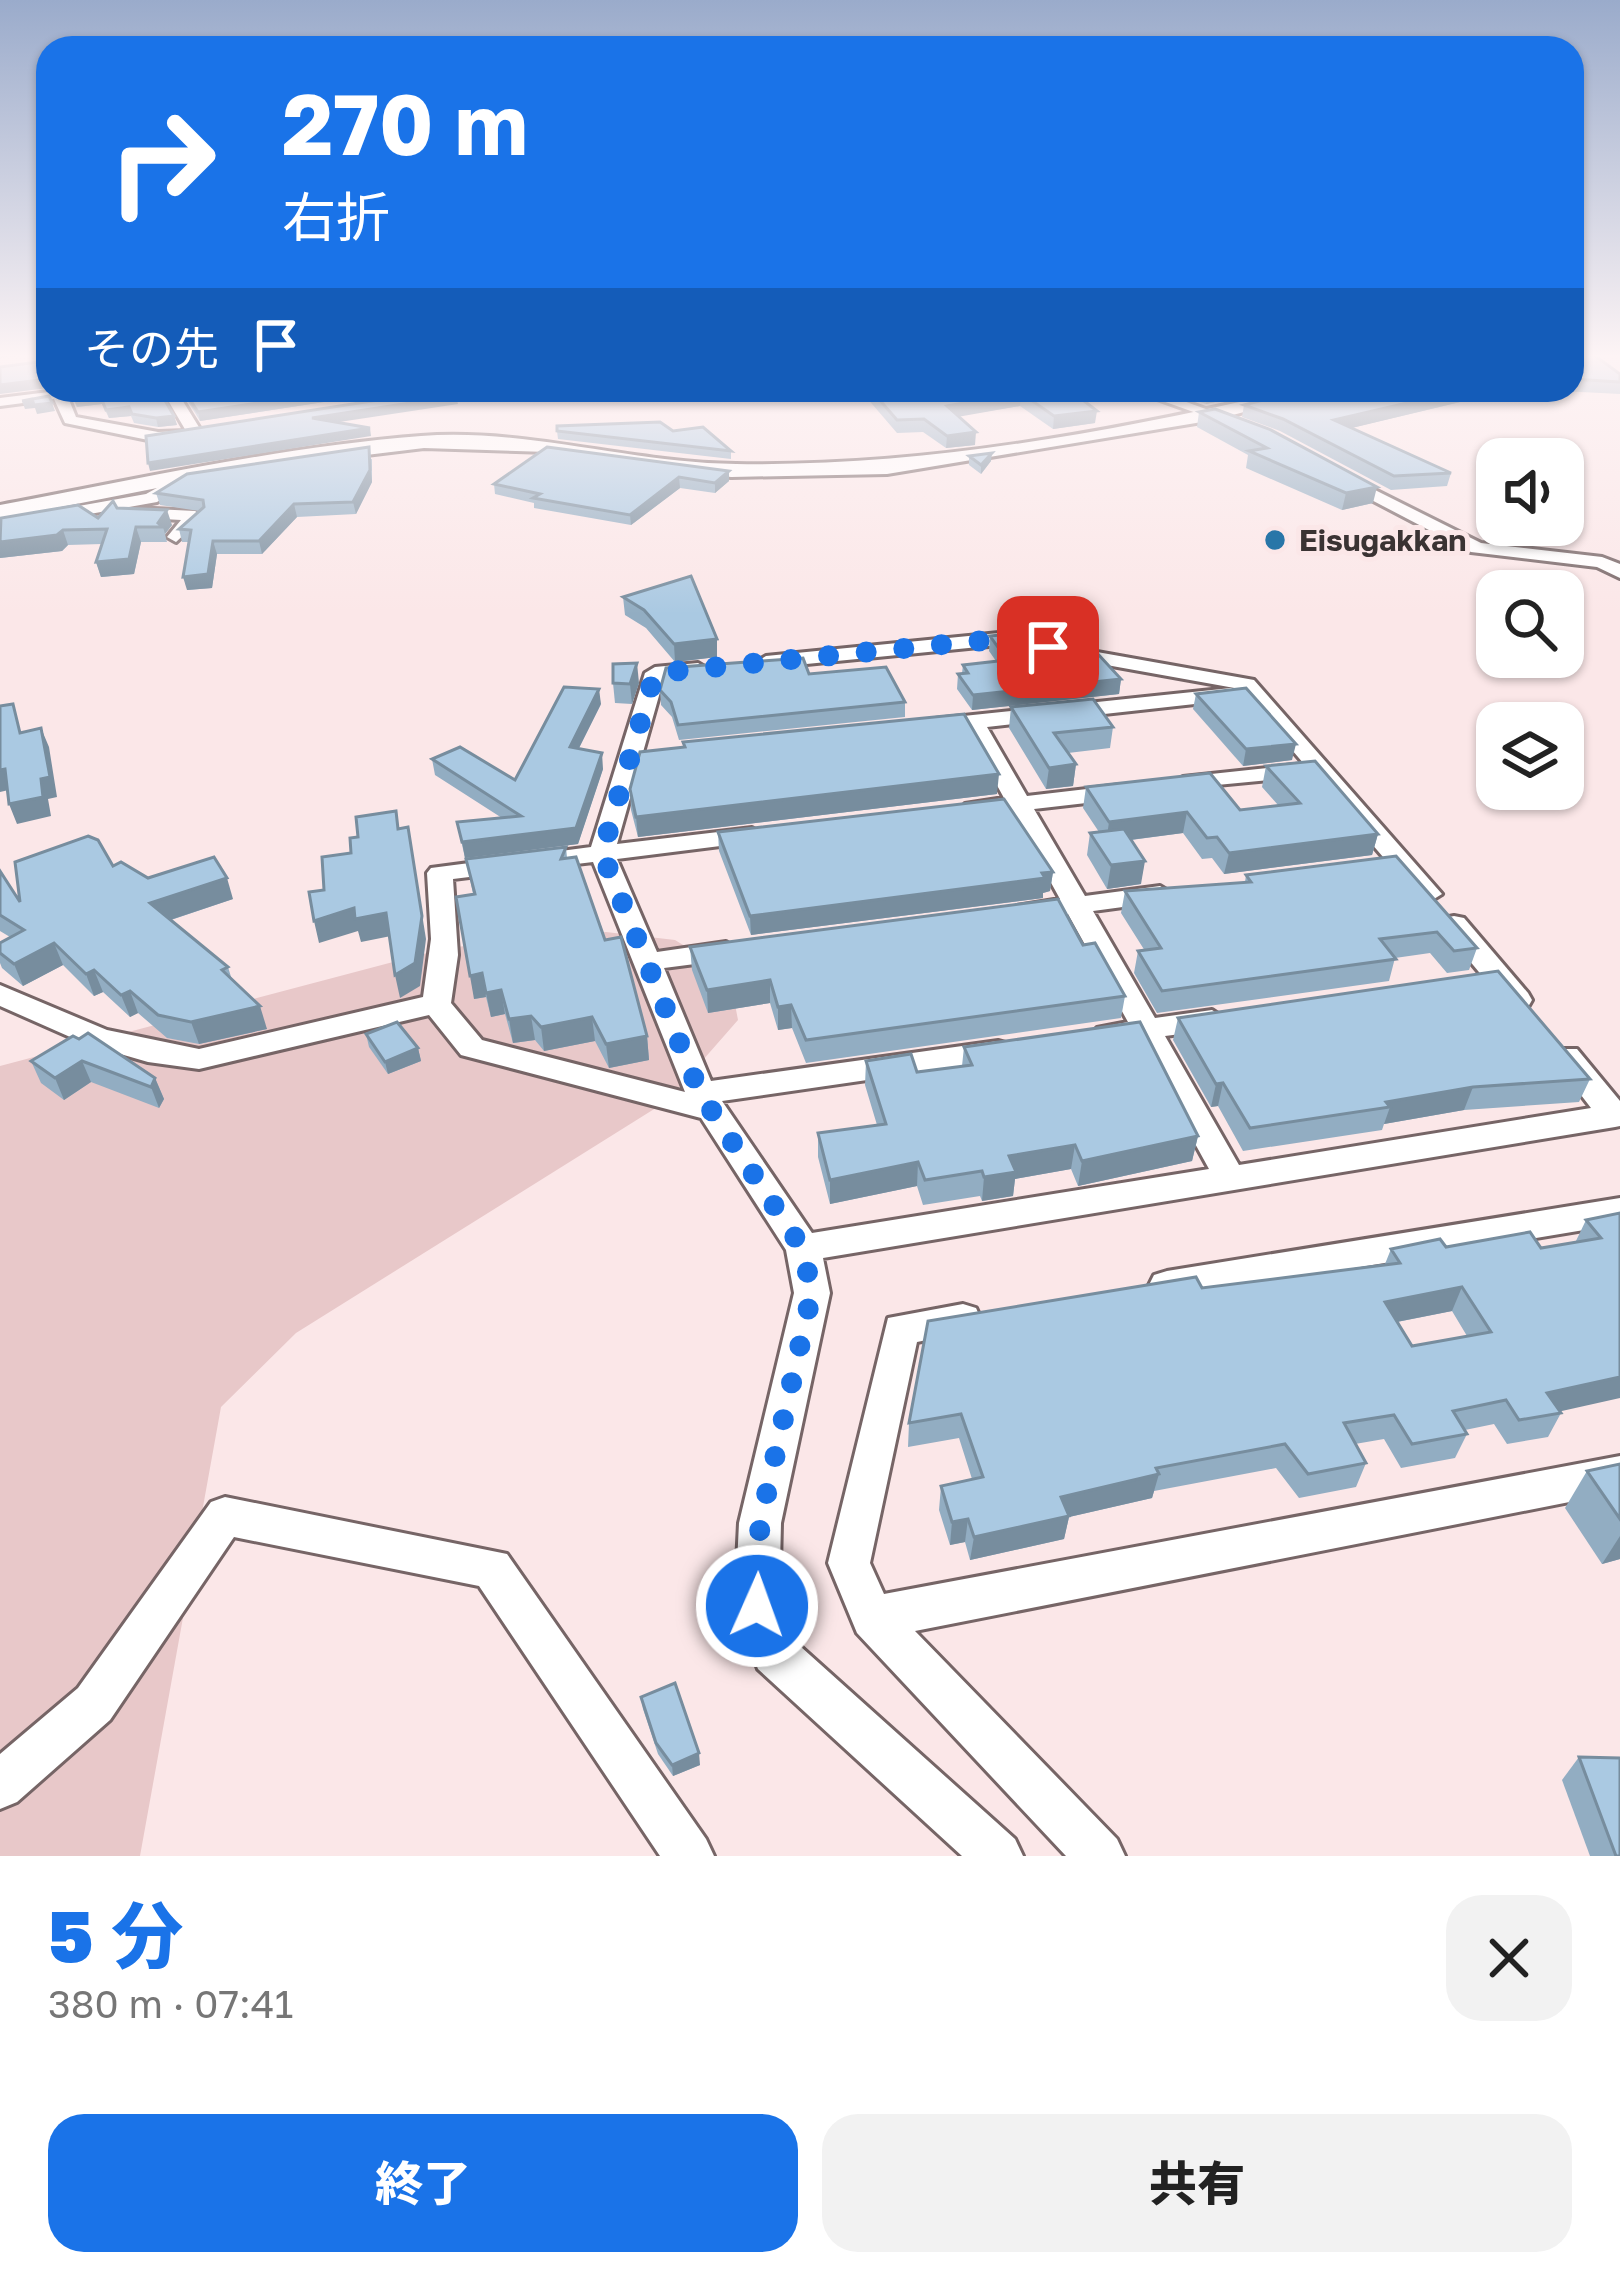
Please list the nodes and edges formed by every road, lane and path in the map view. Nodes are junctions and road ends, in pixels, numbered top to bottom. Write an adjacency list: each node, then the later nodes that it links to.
1 (1053, 441): 3 (street)
2 (1317, 466): 8 (street)
3 (184, 478): 4 (street); 5 (street)
4 (100, 510): 6 (street); 7 (street)
5 (0, 512)
6 (0, 525)
7 (176, 537)
8 (1620, 572)
9 (1253, 692): 10 (street); 12 (street); 16 (street)
10 (973, 722): 11 (street); 13 (street)
11 (905, 729)
12 (1318, 768): 13 (street); 22 (street)
13 (1020, 803): 14 (street); 18 (street)
14 (950, 812)
15 (788, 831): 16 (street)
16 (602, 853): 21 (street); 25 (street)
17 (1193, 890): 18 (street)
18 (1077, 905): 19 (street); 27 (street)
19 (987, 917)
20 (760, 947): 21 (street)
21 (647, 962): 30 (street)
22 (1501, 979): 23 (street); 31 (street)
23 (1454, 986)
24 (0, 994): 25 (street)
25 (436, 1004): 30 (street)
26 (1240, 1016): 27 (street)
27 (1145, 1030): 28 (street); 31 (street)
28 (1075, 1040)
29 (1028, 1046): 30 (street)
30 (705, 1101): 33 (street)
31 (1232, 1179): 33 (street)
32 (1620, 1211): 34 (street)
33 (802, 1248): 40 (street)
34 (1133, 1291)
35 (994, 1314): 37 (street)
36 (1620, 1474): 37 (street)
37 (872, 1618): 41 (street)
38 (0, 1785): 39 (street)
39 (689, 1856)
40 (998, 1856)
41 (1100, 1856)

